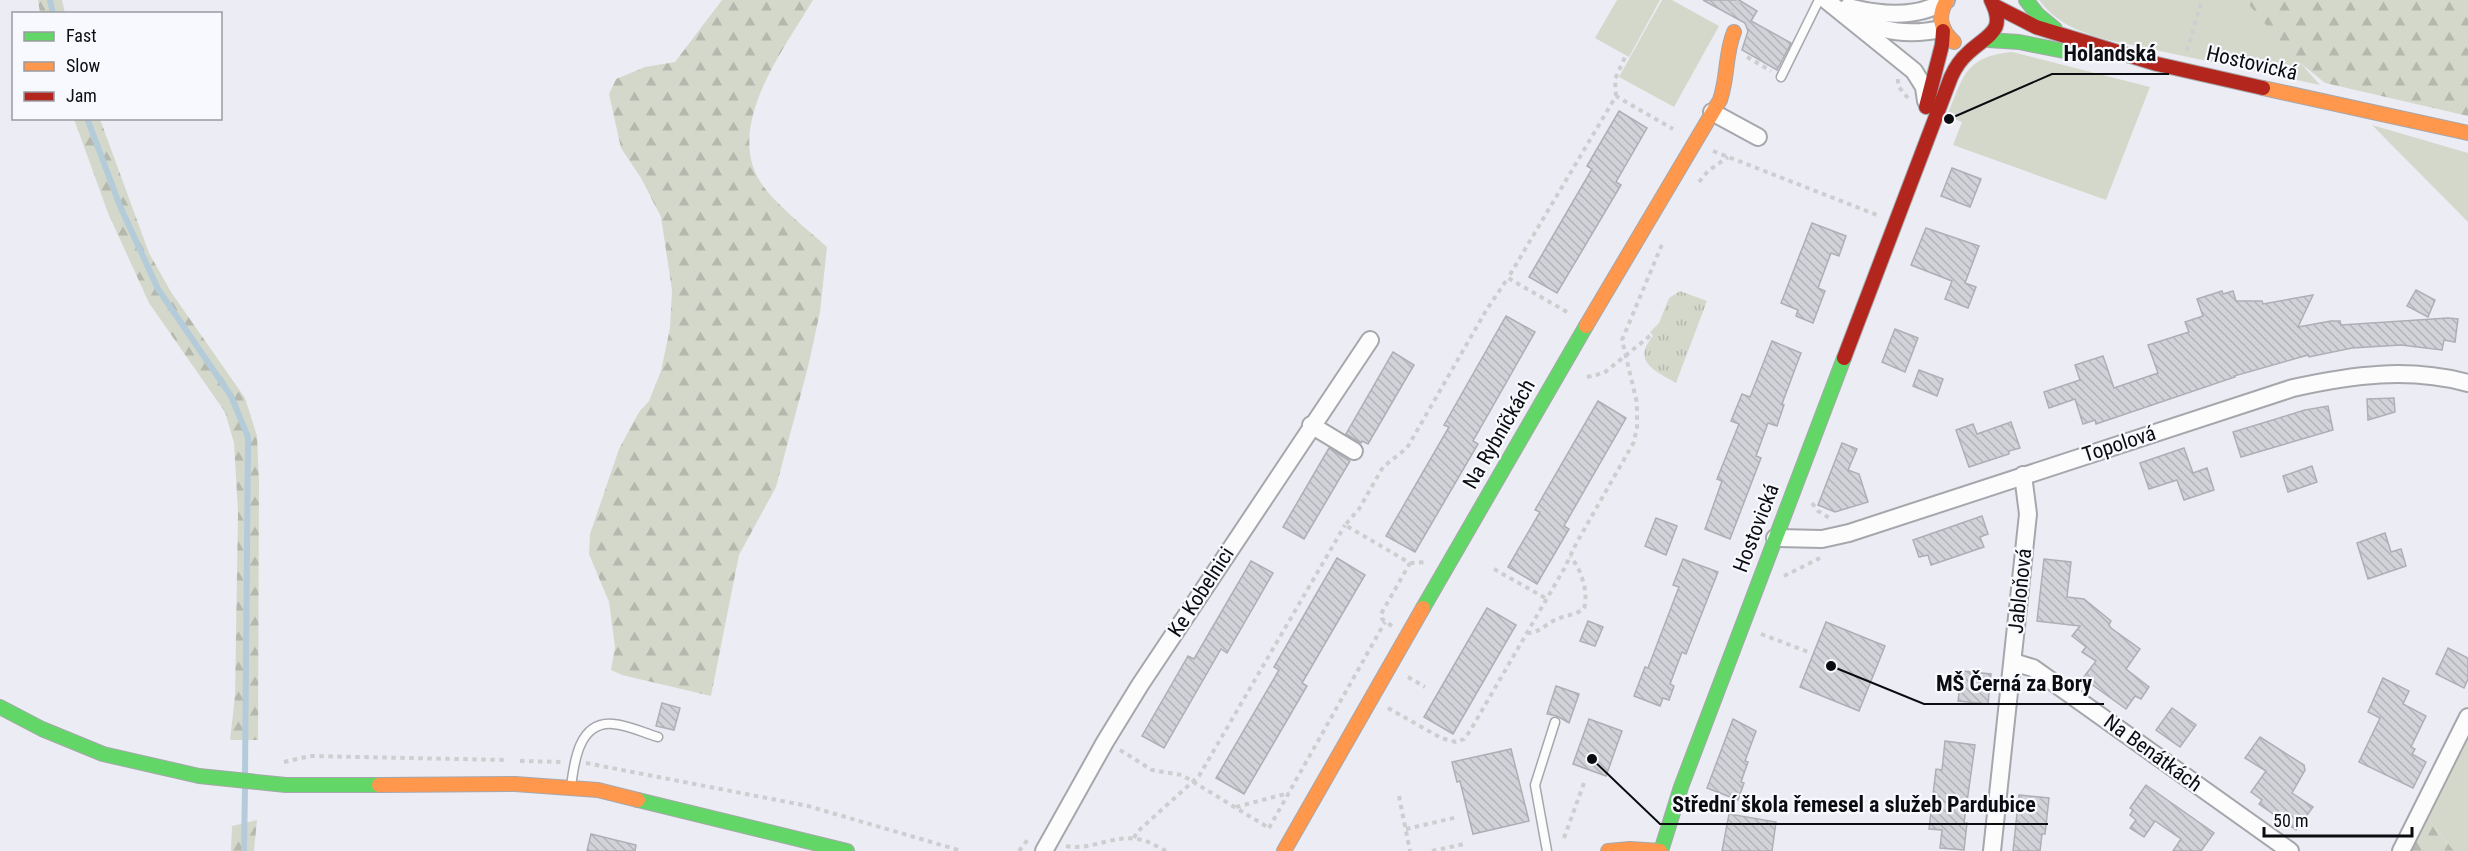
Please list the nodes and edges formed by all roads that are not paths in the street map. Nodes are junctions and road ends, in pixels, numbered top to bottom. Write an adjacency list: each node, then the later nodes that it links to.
1 (1819, 0): 11 (lane)
2 (1827, 0): 3 (street); 6 (street); 12 (street)
3 (1946, 0): 6 (street, Hostovická)
4 (2026, 0): 8 (street)
5 (1994, 2): 8 (street, Hostovická); 9 (street, Hostovická)
6 (1943, 30): 9 (street, Hostovická); 12 (street, Hostovická)
7 (1734, 32): 13 (street, Na Rybníčkách)
8 (2076, 39): 10 (street, Hostovická)
9 (1985, 42): 10 (street, Hostovická); 16 (street, Hostovická)
10 (2157, 64): 14 (street, Hostovická)
11 (1781, 77)
12 (1926, 108): 16 (street, Hostovická)
13 (1712, 112): 15 (street); 30 (street, Na Rybníčkách)
14 (2468, 133)
15 (1758, 137)
16 (1894, 222): 22 (street, Hostovická)
17 (1370, 340): 19 (street, Ke Kobelnici)
18 (2468, 383): 21 (street, Topolová)
19 (1311, 425): 20 (street); 29 (street, Ke Kobelnici)
20 (1354, 451)
21 (2024, 475): 22 (street, Topolová); 23 (street, Jabloňová)
22 (1775, 538): 34 (street, Hostovická)
23 (2013, 662): 35 (street, Jabloňová); 36 (street, Na Benátkách)
24 (0, 707): 28 (street)
25 (2468, 717): 37 (street)
26 (1555, 722): 32 (lane)
27 (658, 737): 28 (lane)
28 (571, 787): 31 (street)
29 (1047, 844)
30 (1287, 846)
31 (847, 851)
32 (1547, 851)
33 (1608, 851): 34 (street)
34 (1661, 851)
35 (1992, 851)
36 (2290, 851)
37 (2401, 851)

